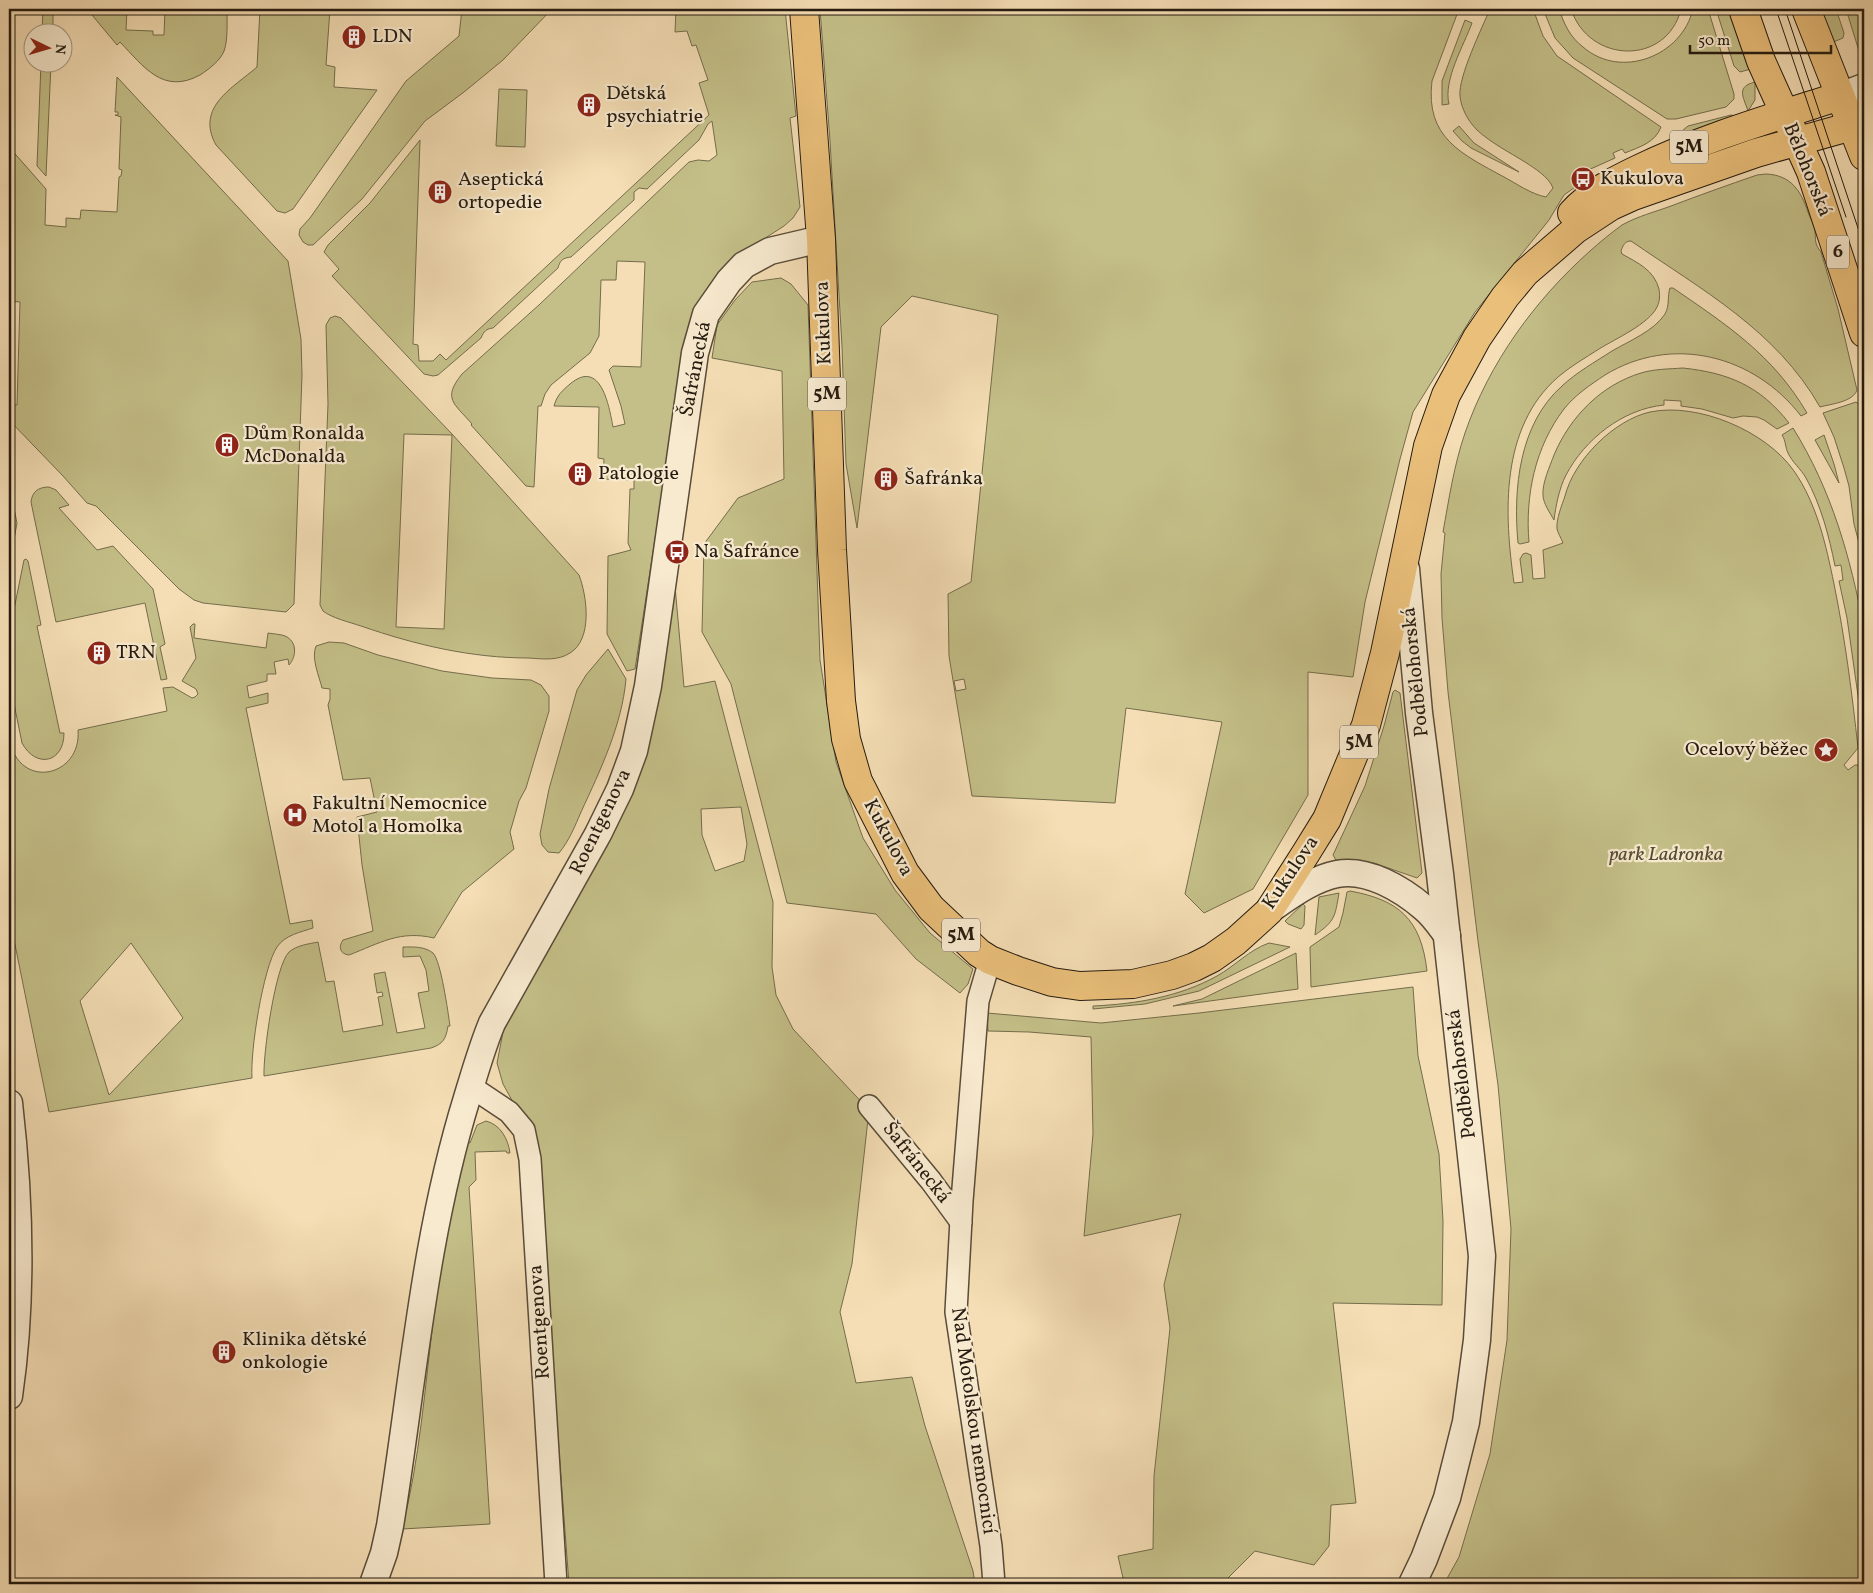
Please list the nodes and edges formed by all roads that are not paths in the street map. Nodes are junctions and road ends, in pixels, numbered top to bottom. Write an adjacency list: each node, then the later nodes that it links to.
1 (804, 9): 9 (main road, Kukulova / 5M)
2 (1742, 9): 5 (main road, Bělohorská / 6)
3 (1806, 9): 4 (main road)
4 (1852, 92): 5 (main road, 5M); 6 (main road)
5 (1785, 114): 7 (main road, Bělohorská / 6); 10 (main road, 5M)
6 (1858, 124): 7 (main road, 5M); 8 (main road)
7 (1798, 140): 10 (main road, Kukulova / 5M); 11 (main road, Bělohorská / 6)
8 (1864, 156)
9 (822, 238): 12 (street, Šafránecká); 16 (main road, Kukulova / 5M)
10 (1525, 273): 13 (main road, Kukulova / 5M)
11 (1864, 334)
12 (670, 537): 17 (street, Roentgenova)
13 (1405, 556): 14 (main road, Kukulova / 5M); 15 (street, Podbělohorská)
14 (1269, 911): 15 (street); 16 (main road, Kukulova / 5M)
15 (1447, 934): 25 (street, Podbělohorská)
16 (990, 960): 20 (street, Nad Motolskou nemocnicí)
17 (470, 1086): 22 (street, Roentgenova); 23 (street, Roentgenova)
18 (9, 1103): 21 (street)
19 (869, 1106): 20 (street, Šafránecká)
20 (961, 1222): 24 (street, Nad Motolskou nemocnicí)
21 (9, 1396)
22 (373, 1584)
23 (556, 1584)
24 (994, 1584)
25 (1412, 1584)

